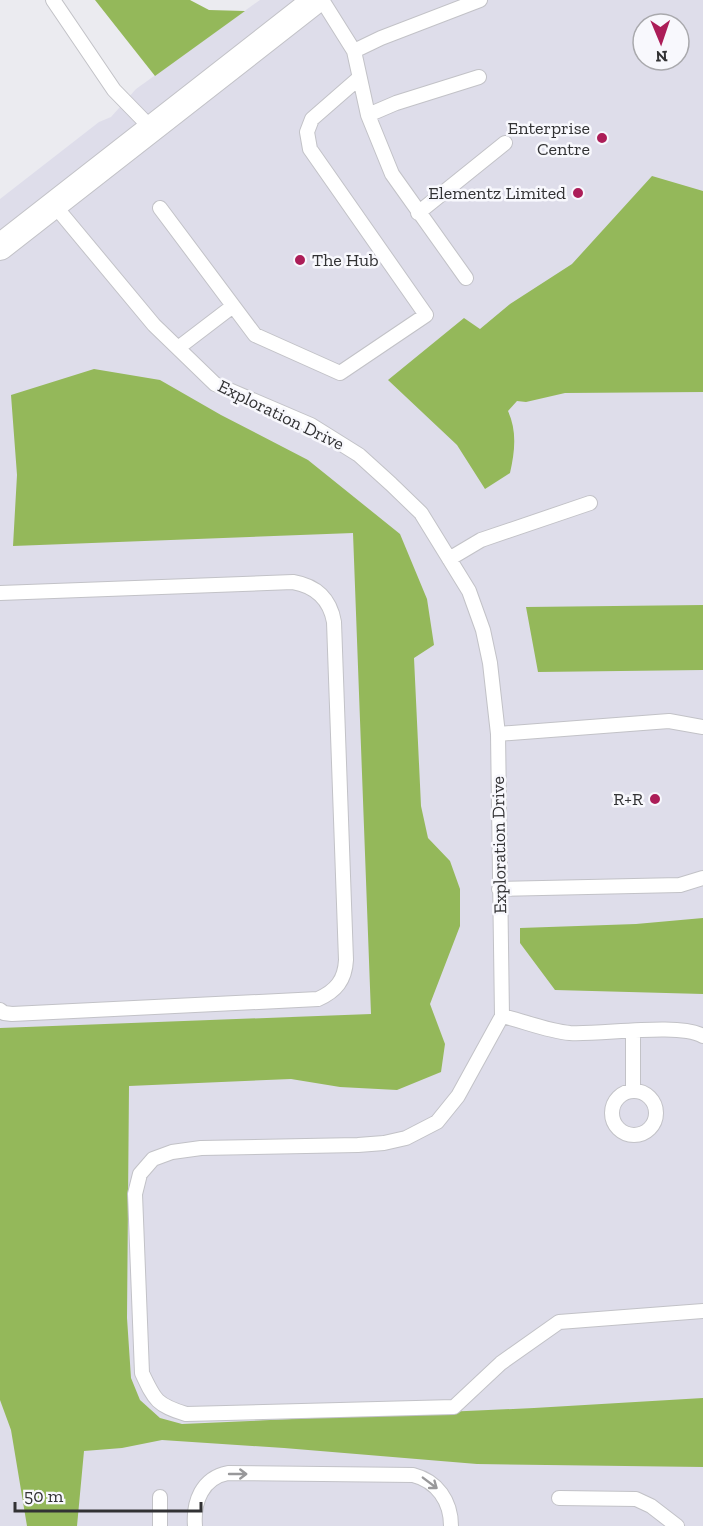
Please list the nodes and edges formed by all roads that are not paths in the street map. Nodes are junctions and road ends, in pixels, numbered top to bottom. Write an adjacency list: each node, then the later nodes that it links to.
1 (53, 0): 9 (lane)
2 (316, 0): 9 (street)
3 (322, 0): 5 (lane)
4 (480, 0): 5 (lane)
5 (354, 51): 7 (lane)
6 (479, 77): 8 (lane)
7 (359, 78): 8 (lane); 16 (lane)
8 (368, 115): 13 (lane)
9 (152, 129): 11 (street)
10 (505, 143): 13 (lane)
11 (55, 206): 14 (street); 17 (lane, Exploration Drive)
12 (160, 208): 16 (lane)
13 (418, 213): 15 (lane)
14 (0, 248)
15 (466, 278)
16 (233, 306): 17 (lane)
17 (178, 348): 19 (lane, Exploration Drive)
18 (590, 502): 19 (lane)
19 (448, 558): 22 (lane, Exploration Drive)
20 (0, 593): 25 (lane)
21 (703, 727): 22 (lane)
22 (498, 734): 24 (lane, Exploration Drive)
23 (703, 878): 24 (lane)
24 (499, 889): 26 (lane, Exploration Drive)
25 (0, 1010)
26 (502, 1016): 27 (lane); 30 (lane)
27 (633, 1031): 28 (lane); 29 (lane)
28 (703, 1036)
29 (633, 1089)
30 (703, 1311)
31 (160, 1497): 33 (lane)
32 (559, 1498): 36 (lane)
33 (160, 1526)
34 (195, 1526): 35 (lane, one-way to 35)
35 (451, 1526)
36 (677, 1526)

